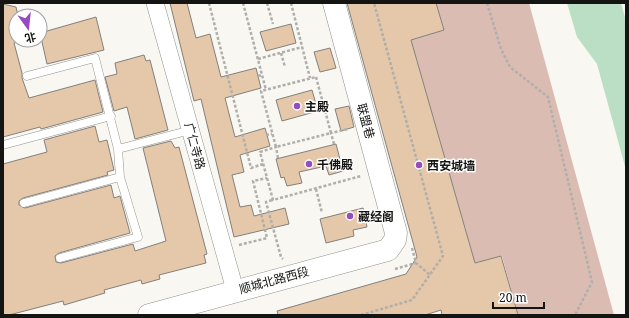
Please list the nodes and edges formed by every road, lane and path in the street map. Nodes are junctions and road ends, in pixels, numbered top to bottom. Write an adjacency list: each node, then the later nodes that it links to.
1 (155, 3): 20 (street, 广仁寺路)
2 (209, 3): 32 (path)
3 (243, 3): 12 (path)
4 (267, 3): 9 (path)
5 (291, 3): 10 (path)
6 (334, 3): 42 (street, 联盟巷)
7 (374, 3): 47 (path)
8 (487, 3): 51 (path)
9 (273, 24)
10 (302, 47): 11 (path); 17 (path)
11 (281, 53): 12 (path); 13 (path)
12 (258, 59): 14 (path)
13 (285, 67)
14 (262, 75): 16 (path); 18 (path)
15 (26, 76): 19 (lane)
16 (258, 76)
17 (310, 78): 18 (path); 21 (path)
18 (266, 90): 22 (path)
19 (111, 116): 27 (lane); 30 (lane)
20 (191, 130): 30 (lane); 43 (street, 广仁寺路)
21 (331, 133): 24 (path); 25 (path); 26 (path)
22 (272, 134): 23 (path); 29 (path)
23 (266, 135)
24 (350, 136)
25 (303, 140): 28 (path); 29 (path)
26 (334, 144)
27 (3, 145)
28 (305, 146)
29 (276, 147): 31 (path); 32 (path)
30 (118, 149): 35 (lane)
31 (278, 158)
32 (263, 164): 37 (path)
33 (359, 170): 36 (path)
34 (367, 175): 36 (path)
35 (120, 177): 40 (lane); 44 (lane)
36 (361, 177): 38 (path)
37 (267, 178): 39 (path); 43 (path)
38 (316, 189): 39 (path); 41 (path)
39 (273, 200): 45 (path)
40 (24, 203)
41 (322, 213)
42 (395, 240): 48 (street, 顺城北路西段)
43 (223, 250): 48 (street, 广仁寺路)
44 (60, 258)
45 (284, 259)
46 (416, 263): 47 (path)
47 (430, 275): 50 (path)
48 (235, 290): 49 (street, 顺城北路西段)
49 (149, 315)
50 (361, 315)
51 (575, 315)

